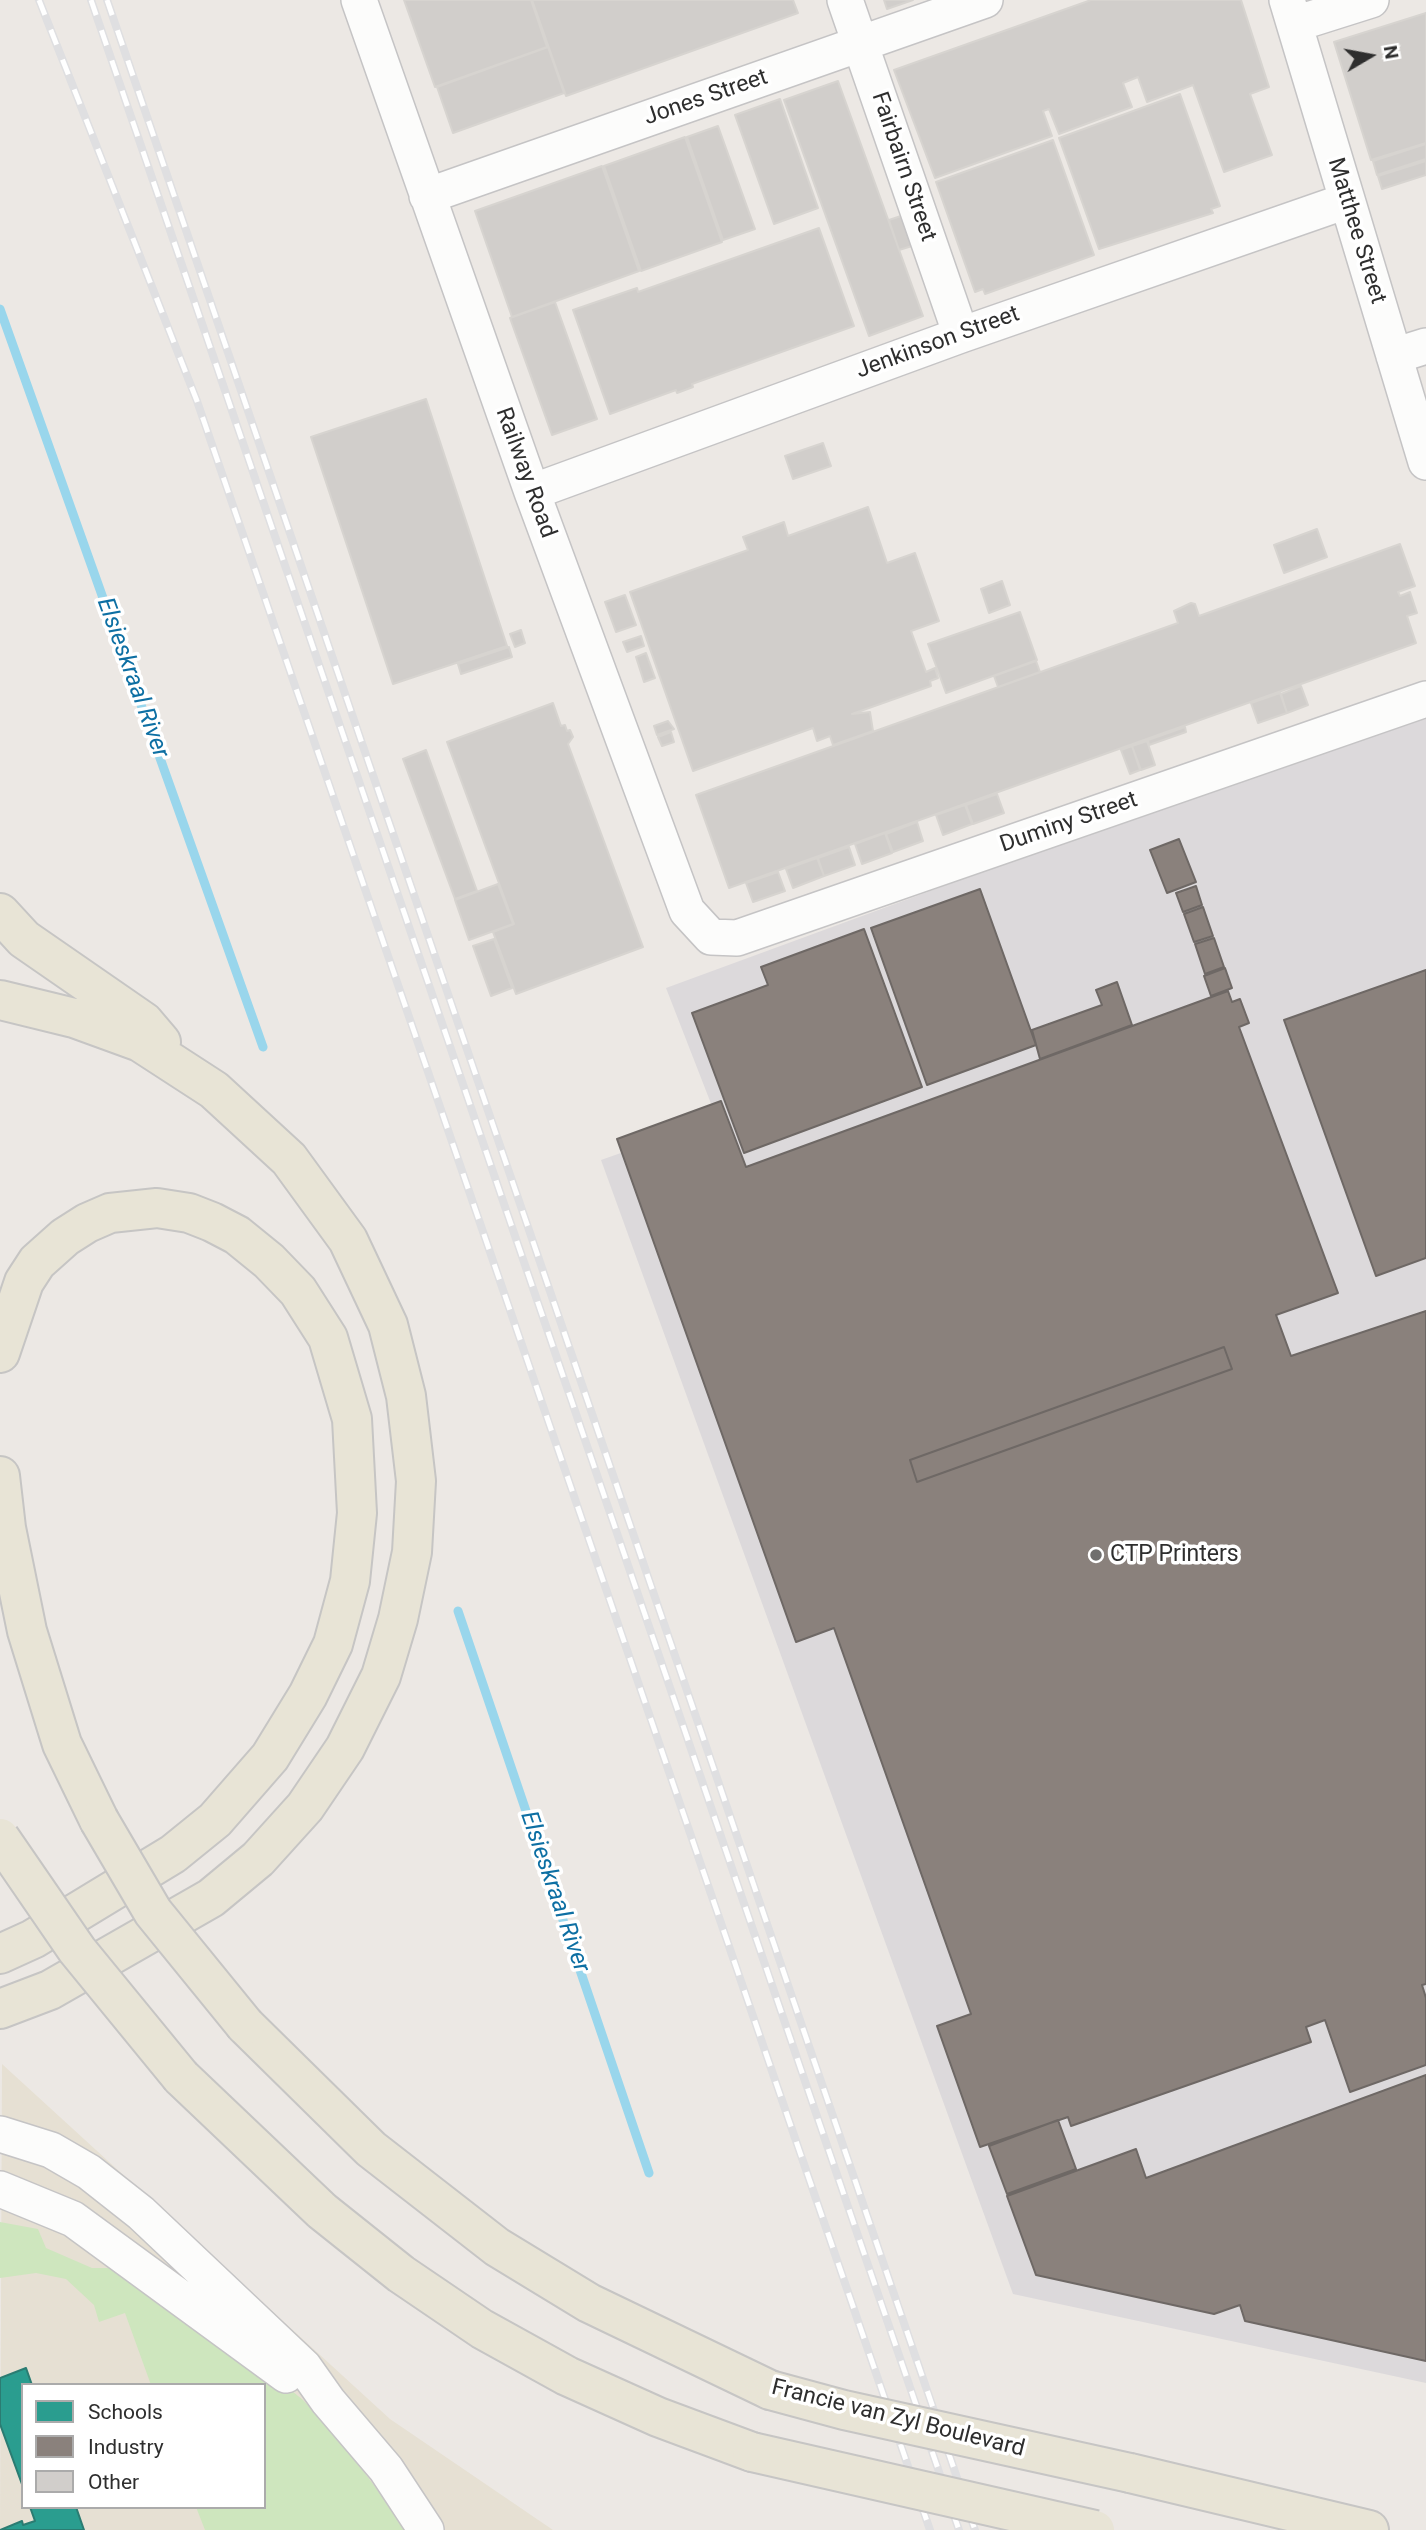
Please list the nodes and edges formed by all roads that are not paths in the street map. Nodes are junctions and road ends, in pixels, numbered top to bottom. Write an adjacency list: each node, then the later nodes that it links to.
1 (359, 0): 7 (street, Railway Road)
2 (845, 0): 6 (street, Fairbairn Street)
3 (985, 0): 6 (street, Jones Street)
4 (1371, 0): 5 (street)
5 (1291, 12): 8 (street, Matthee Street)
6 (861, 44): 7 (street, Jones Street); 9 (street, Fairbairn Street)
7 (427, 196): 12 (street, Railway Road)
8 (1346, 201): 9 (street, Jenkinson Street); 10 (street, Matthee Street)
9 (961, 335): 12 (street, Jenkinson Street)
10 (1410, 351): 11 (street, Matthee Street)
11 (1426, 461)
12 (532, 492): 15 (street, Railway Road)
13 (1426, 699): 15 (street, Duminy Street)
14 (0, 913): 17 (main road)
15 (710, 936)
16 (0, 1000): 17 (main road)
17 (187, 1073): 22 (main road)
18 (0, 1353): 21 (main road)
19 (0, 1475): 33 (main road, Francie van Zyl Boulevard, bridge)
20 (0, 1838): 32 (main road, bridge)
21 (0, 1954)
22 (0, 2009)
23 (0, 2134): 29 (street)
24 (0, 2151): 29 (street)
25 (0, 2167): 29 (street)
26 (0, 2189): 28 (street)
27 (0, 2212): 28 (street)
28 (141, 2267): 30 (street)
29 (304, 2367): 30 (street)
30 (328, 2401): 31 (street)
31 (426, 2530)
32 (1095, 2530)
33 (1369, 2530)

